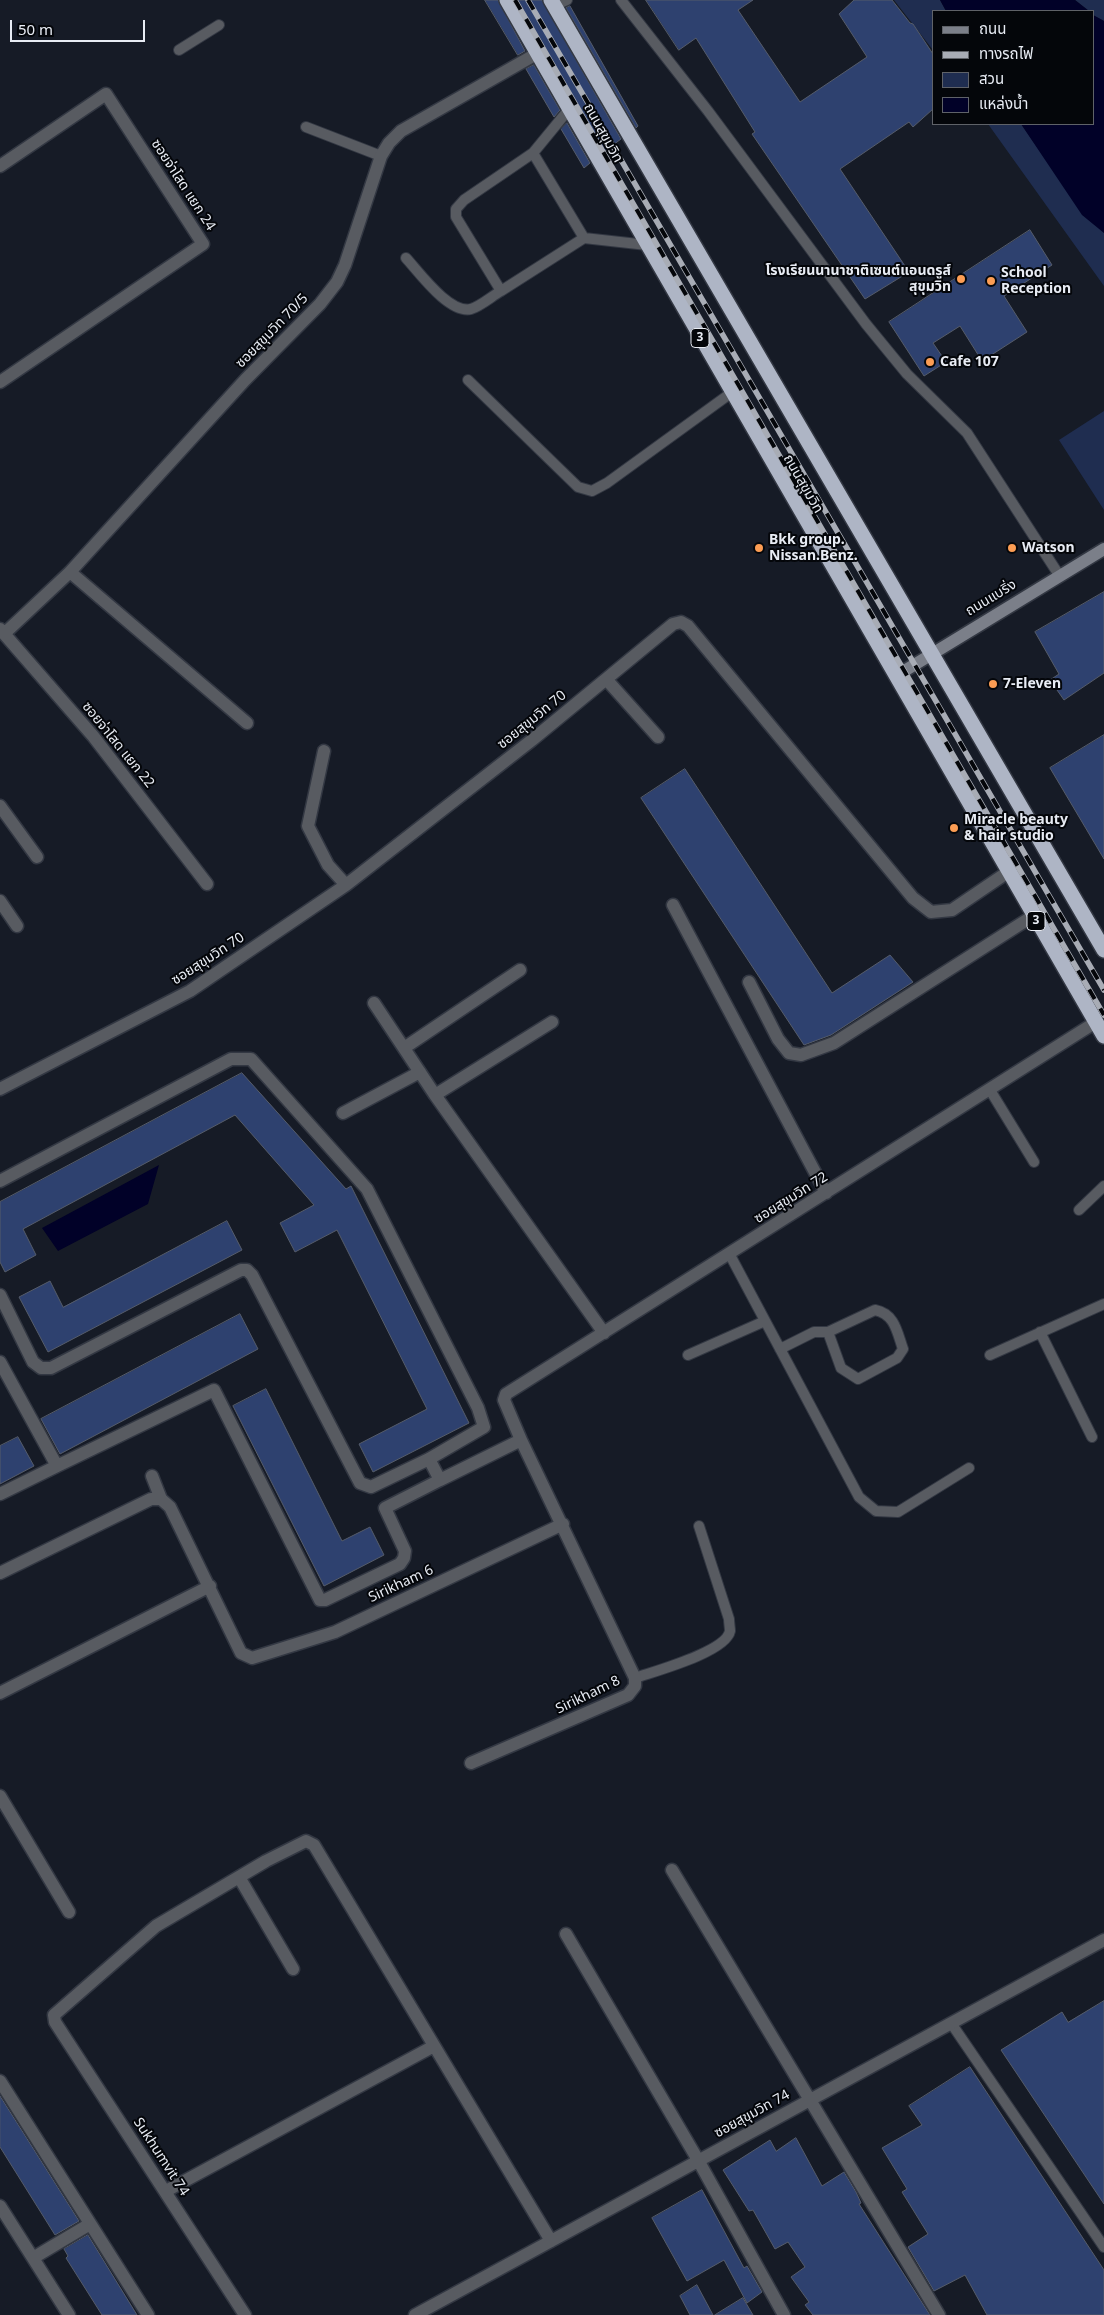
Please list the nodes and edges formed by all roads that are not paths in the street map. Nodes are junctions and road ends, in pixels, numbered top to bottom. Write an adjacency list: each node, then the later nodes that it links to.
1 (507, 0): 6 (highway, ถนนสุขุมวิท / 3)
2 (621, 0): 21 (lane)
3 (558, 2): 23 (highway, ถนนสุขุมวิท)
4 (219, 25): 5 (lane)
5 (180, 50)
6 (538, 53): 7 (highway, ถนนสุขุมวิท / 3); 10 (street, ซอยสุขุมวิท 70/5)
7 (570, 108): 9 (lane); 13 (highway, ถนนสุขุมวิท / 3)
8 (306, 127): 10 (lane)
9 (533, 153): 12 (lane); 15 (lane)
10 (381, 156): 20 (street, ซอยสุขุมวิท 70/5)
11 (0, 166): 17 (street, ซอยจ่าโสด แยก 24)
12 (584, 238): 13 (lane); 15 (lane)
13 (647, 245): 18 (highway, ถนนสุขุมวิท / 3)
14 (406, 258): 15 (lane)
15 (501, 291)
16 (468, 380): 18 (lane)
17 (0, 382)
18 (731, 393): 24 (highway, ถนนสุขุมวิท / 3)
19 (1104, 549): 21 (main road, ถนนแบริ่ง)
20 (70, 572): 22 (street, ซอยสุขุมวิท 70/5); 26 (street)
21 (1059, 575): 23 (main road, ถนนแบริ่ง)
22 (2, 632): 32 (street, ซอยจ่าโสด แยก 22)
23 (932, 652): 24 (main road, ถนนแบริ่ง); 38 (highway, ถนนสุขุมวิท)
24 (896, 676): 31 (highway, ถนนสุขุมวิท / 3)
25 (606, 679): 27 (street); 31 (street, ซอยสุขุมวิท 70); 33 (street, ซอยสุขุมวิท 70)
26 (247, 723)
27 (658, 737)
28 (324, 751): 33 (street)
29 (0, 806): 30 (street)
30 (37, 856)
31 (1008, 872): 36 (highway, ถนนสุขุมวิท / 3)
32 (207, 884)
33 (346, 885): 47 (street, ซอยสุขุมวิท 70)
34 (0, 901): 37 (street)
35 (673, 906): 54 (street)
36 (1033, 916): 40 (street); 43 (highway, ถนนสุขุมวิท / 3)
37 (17, 926)
38 (1104, 950)
39 (520, 970): 45 (street)
40 (749, 982)
41 (374, 1003): 45 (street)
42 (552, 1022): 49 (street)
43 (1096, 1022): 44 (highway, ถนนสุขุมวิท / 3); 48 (street, ซอยสุขุมวิท 72)
44 (1104, 1036)
45 (404, 1048): 46 (street)
46 (420, 1072): 49 (street); 50 (street)
47 (0, 1089)
48 (990, 1090): 51 (lane); 54 (street, ซอยสุขุมวิท 72)
49 (435, 1095): 62 (street)
50 (343, 1113)
51 (1034, 1162)
52 (0, 1181): 70 (street)
53 (1104, 1186): 55 (lane)
54 (826, 1193): 56 (street, ซอยสุขุมวิท 72)
55 (1080, 1210)
56 (730, 1254): 59 (lane); 62 (street, ซอยสุขุมวิท 72)
57 (0, 1295): 70 (street)
58 (1104, 1304): 61 (lane)
59 (765, 1321): 63 (lane); 64 (lane)
60 (828, 1332): 60 (lane); 63 (lane)
61 (1040, 1332): 65 (lane); 68 (lane)
62 (604, 1333): 67 (street, ซอยสุขุมวิท 72)
63 (780, 1349): 72 (lane)
64 (688, 1355)
65 (990, 1355)
66 (0, 1362): 71 (street)
67 (504, 1400): 69 (street, Sirikham 8)
68 (1092, 1437)
69 (521, 1440): 74 (street); 77 (street, Sirikham 8)
70 (429, 1459): 74 (street)
71 (57, 1466): 74 (street); 75 (street)
72 (968, 1468)
73 (152, 1476): 76 (street)
74 (440, 1480)
75 (0, 1494)
76 (161, 1499): 79 (street); 80 (street)
77 (562, 1524): 80 (street, Sirikham 6); 81 (street, Sirikham 8)
78 (699, 1526): 81 (lane)
79 (0, 1573)
80 (210, 1586): 82 (street)
81 (635, 1678): 83 (street, Sirikham 8)
82 (0, 1693)
83 (471, 1764)
84 (0, 1796): 87 (street)
85 (672, 1870): 94 (street)
86 (239, 1877): 90 (street); 92 (street); 96 (street, Sukhumvit 74)
87 (69, 1912)
88 (566, 1934): 95 (street)
89 (1104, 1940): 91 (street, ซอยสุขุมวิท 74)
90 (293, 1968)
91 (952, 2023): 94 (street, ซอยสุขุมวิท 74); 100 (lane)
92 (434, 2046): 96 (street); 99 (street)
93 (0, 2081): 98 (street)
94 (809, 2100): 95 (street, ซอยสุขุมวิท 74); 107 (street)
95 (698, 2160): 99 (street, ซอยสุขุมวิท 74); 106 (street)
96 (166, 2191): 105 (street, Sukhumvit 74)
97 (0, 2206): 101 (street)
98 (90, 2224): 101 (street); 104 (street)
99 (551, 2241): 102 (street, ซอยสุขุมวิท 74)
100 (1104, 2247)
101 (33, 2258): 103 (street)
102 (420, 2314)
103 (69, 2315)
104 (148, 2315)
105 (245, 2315)
106 (784, 2315)
107 (939, 2315)

